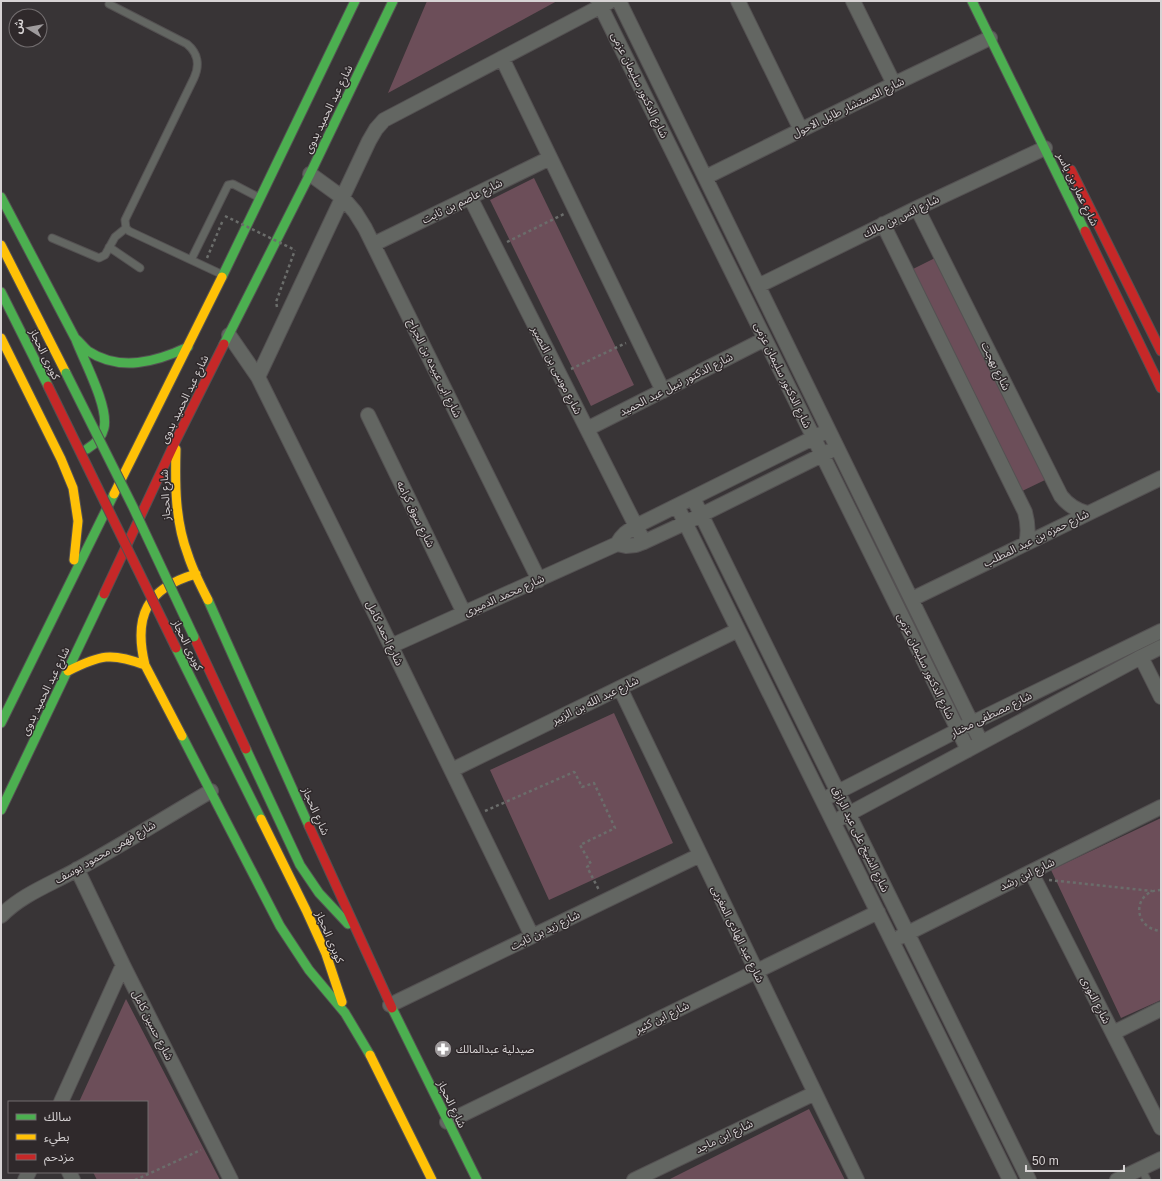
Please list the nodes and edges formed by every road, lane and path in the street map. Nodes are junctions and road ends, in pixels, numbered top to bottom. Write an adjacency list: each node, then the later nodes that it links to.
1 (355, 1): 20 (main road, شارع عبد الحميد بدوى)
2 (393, 1): 16 (main road, شارع عبد الحميد بدوى)
3 (620, 1): 17 (street, شارع الدكتور سليمان عزمى)
4 (738, 1): 12 (street)
5 (853, 1): 11 (street)
6 (972, 1): 9 (main road, شارع عمار بن ياسر)
7 (603, 3): 10 (street); 42 (street, شارع الدكتور سليمان عزمى)
8 (109, 4): 25 (lane)
9 (990, 38): 11 (street, شارع المستشار طايل الاحول); 13 (main road, شارع عمار بن ياسر)
10 (502, 58): 14 (street); 21 (street)
11 (894, 84): 12 (street, شارع المستشار طايل الاحول)
12 (802, 130): 17 (street, شارع المستشار طايل الاحول)
13 (1045, 148): 22 (street, شارع انس بن مالك); 47 (main road, شارع عمار بن ياسر)
14 (550, 158): 19 (street, شارع عاصم بن ثابت); 23 (street)
15 (1068, 165): 44 (main road, شارع عمار بن ياسر)
16 (310, 174): 21 (street, شارع ابى عبيده بن الجراح); 38 (main road, شارع عبد الحميد بدوى)
17 (706, 177): 35 (street, شارع الدكتور سليمان عزمى)
18 (1, 196): 40 (main road)
19 (470, 197): 27 (street, شارع عاصم بن ثابت); 30 (street, شارع موسى بن النصير)
20 (260, 198): 31 (lane); 34 (main road, شارع عبد الحميد بدوى)
21 (343, 198): 27 (street, شارع ابى عبيده بن الجراح); 46 (street)
22 (917, 208): 24 (street, شارع انس بن مالك); 60 (street, شارع بهجت)
23 (575, 209): 30 (path); 41 (street)
24 (883, 224): 35 (street, شارع انس بن مالك); 65 (street)
25 (126, 228): 29 (lane); 31 (lane)
26 (52, 238): 29 (lane)
27 (374, 244): 69 (street, شارع ابى عبيده بن الجراح)
28 (1, 245): 103 (main road, كوبرى الحجاز, bridge)
29 (109, 247): 33 (lane)
30 (496, 248): 45 (street, شارع موسى بن النصير)
31 (191, 260): 32 (lane)
32 (203, 266): 34 (lane); 36 (path, bridge)
33 (140, 268)
34 (223, 275): 43 (main road, شارع عبد الحميد بدوى)
35 (758, 286): 51 (street, شارع الدكتور سليمان عزمى)
36 (282, 288)
37 (1, 292): 112 (main road, كوبرى الحجاز, bridge)
38 (229, 335): 46 (street, شارع احمد كامل); 53 (main road, شارع عبد الحميد بدوى)
39 (1, 338): 55 (main road)
40 (75, 338): 43 (main road); 55 (main road)
41 (638, 338): 45 (path); 48 (street)
42 (765, 339): 48 (street, شارع الدكتور نبيل عبد الحميد); 52 (street, شارع الدكتور سليمان عزمى)
43 (188, 347): 68 (main road, شارع عبد الحميد بدوى)
44 (1161, 351)
45 (559, 374): 50 (street, شارع موسى بن النصير)
46 (258, 377): 74 (street, شارع احمد كامل)
47 (1161, 388)
48 (663, 391): 50 (street, شارع الدكتور نبيل عبد الحميد)
49 (368, 415): 71 (street, شارع سوق كرامه)
50 (587, 429): 63 (street, شارع موسى بن النصير)
51 (829, 430): 52 (street, شارع محمد الدميرى); 54 (street, شارع الدكتور سليمان عزمى)
52 (814, 437): 56 (street, شارع الدكتور سليمان عزمى); 58 (street, شارع محمد الدميرى)
53 (176, 440): 67 (main road, شارع الحجاز); 78 (main road, شارع عبد الحميد بدوى)
54 (837, 447): 56 (street, شارع محمد الدميرى); 70 (street, شارع الدكتور سليمان عزمى)
55 (55, 448): 68 (main road)
56 (822, 455): 61 (street, شارع محمد الدميرى); 83 (street, شارع الدكتور سليمان عزمى)
57 (1161, 478): 60 (street, شارع حمزه بن عبد المطلب)
58 (693, 498): 59 (street, شارع محمد الدميرى); 61 (street, شارع الشيخ على عبد الرازق)
59 (677, 506): 62 (street, شارع الشيخ على عبد الرازق); 63 (street, شارع محمد الدميرى)
60 (1087, 513): 65 (street, شارع حمزه بن عبد المطلب)
61 (701, 515): 62 (street, شارع محمد الدميرى); 88 (street, شارع الشيخ على عبد الرازق)
62 (685, 523): 64 (street, شارع محمد الدميرى); 72 (street, شارع الشيخ على عبد الرازق)
63 (636, 526): 64 (street, شارع موسى بن النصير); 66 (street, شارع محمد الدميرى)
64 (644, 542): 66 (street, شارع محمد الدميرى)
65 (1026, 543): 70 (street, شارع حمزه بن عبد المطلب)
66 (618, 544): 69 (street, شارع محمد الدميرى)
67 (196, 574): 77 (main road); 103 (main road, شارع الحجاز)
68 (72, 577): 81 (main road, شارع عبد الحميد بدوى)
69 (538, 580): 71 (street, شارع محمد الدميرى)
70 (912, 599): 82 (street, شارع الدكتور سليمان عزمى)
71 (464, 613): 74 (street, شارع محمد الدميرى)
72 (738, 630): 79 (street, شارع عبد الله بن الزبير); 89 (street, شارع الشيخ على عبد الرازق)
73 (1161, 631): 82 (street, شارع مصطفى مختار)
74 (391, 646): 86 (street, شارع احمد كامل)
75 (1161, 647): 76 (street, شارع مصطفى مختار)
76 (1141, 657): 80 (street); 84 (street, شارع مصطفى مختار)
77 (146, 665): 78 (main road); 87 (main road)
78 (68, 671): 91 (main road, شارع عبد الحميد بدوى)
79 (620, 688): 86 (street, شارع عبد الله بن الزبير); 95 (street, شارع عبد الهادى المغربى)
80 (1161, 697)
81 (1, 723)
82 (972, 723): 83 (street, شارع مصطفى مختار); 84 (street, شارع الدكتور سليمان عزمى)
83 (958, 730): 85 (street, شارع الدكتور سليمان عزمى); 88 (street, شارع مصطفى مختار)
84 (981, 742): 85 (street, شارع مصطفى مختار)
85 (968, 750): 92 (street, شارع مصطفى مختار)
86 (452, 770): 93 (street, شارع احمد كامل)
87 (211, 791): 96 (street, شارع فهمى محمود يوسف); 112 (main road)
88 (838, 792): 89 (street, شارع مصطفى مختار); 92 (street, شارع الشيخ على عبد الرازق)
89 (822, 800): 94 (street, شارع الشيخ على عبد الرازق)
90 (1161, 807): 97 (street, شارع ابن رشد)
91 (1, 810)
92 (849, 814): 94 (street, شارع مصطفى مختار); 105 (street, شارع الشيخ على عبد الرازق)
93 (474, 816): 100 (path); 106 (street, شارع احمد كامل)
94 (833, 822): 101 (street, شارع الشيخ على عبد الرازق)
95 (700, 855): 100 (street, شارع زيد بن ثابت); 109 (street, شارع عبد الهادى المغربى)
96 (77, 869): 102 (street, شارع فهمى محمود يوسف); 108 (street, شارع حسين كامل)
97 (1033, 875): 99 (path); 105 (street, شارع ابن رشد); 113 (street, شارع النورى)
98 (1161, 890): 99 (path)
99 (1152, 891): 104 (path)
100 (604, 901): 106 (street, شارع زيد بن ثابت)
101 (878, 912): 107 (street, شارع الشيخ على عبد الرازق); 109 (street, شارع ابن كثير)
102 (1, 916)
103 (357, 931): 110 (main road, شارع الحجاز)
104 (1161, 931)
105 (907, 933): 107 (street, شارع ابن رشد); 129 (street, شارع الشيخ على عبد الرازق)
106 (532, 936): 110 (street, شارع زيد بن ثابت)
107 (892, 941): 128 (street, شارع الشيخ على عبد الرازق)
108 (123, 965): 115 (street); 118 (street, شارع حسين كامل)
109 (756, 971): 114 (street, شارع عبد الهادى المغربى); 116 (street, شارع ابن كثير)
110 (390, 1005): 116 (main road, شارع الحجاز)
111 (1161, 1009): 113 (street)
112 (345, 1013): 124 (main road)
113 (1113, 1033): 117 (street, شارع النورى)
114 (815, 1093): 121 (street, شارع ابن ماجد); 127 (street, شارع عبد الهادى المغربى)
115 (61, 1101)
116 (447, 1122): 125 (main road, شارع الحجاز)
117 (1161, 1128)
118 (213, 1145): 122 (path); 123 (street, شارع حسين كامل)
119 (1161, 1159): 120 (street)
120 (1144, 1174): 130 (street)
121 (653, 1176): 126 (street, شارع ابن ماجد)
122 (135, 1180)
123 (231, 1180)
124 (432, 1180)
125 (477, 1180)
126 (634, 1180)
127 (857, 1180)
128 (1010, 1180)
129 (1029, 1180)
130 (1117, 1180)

